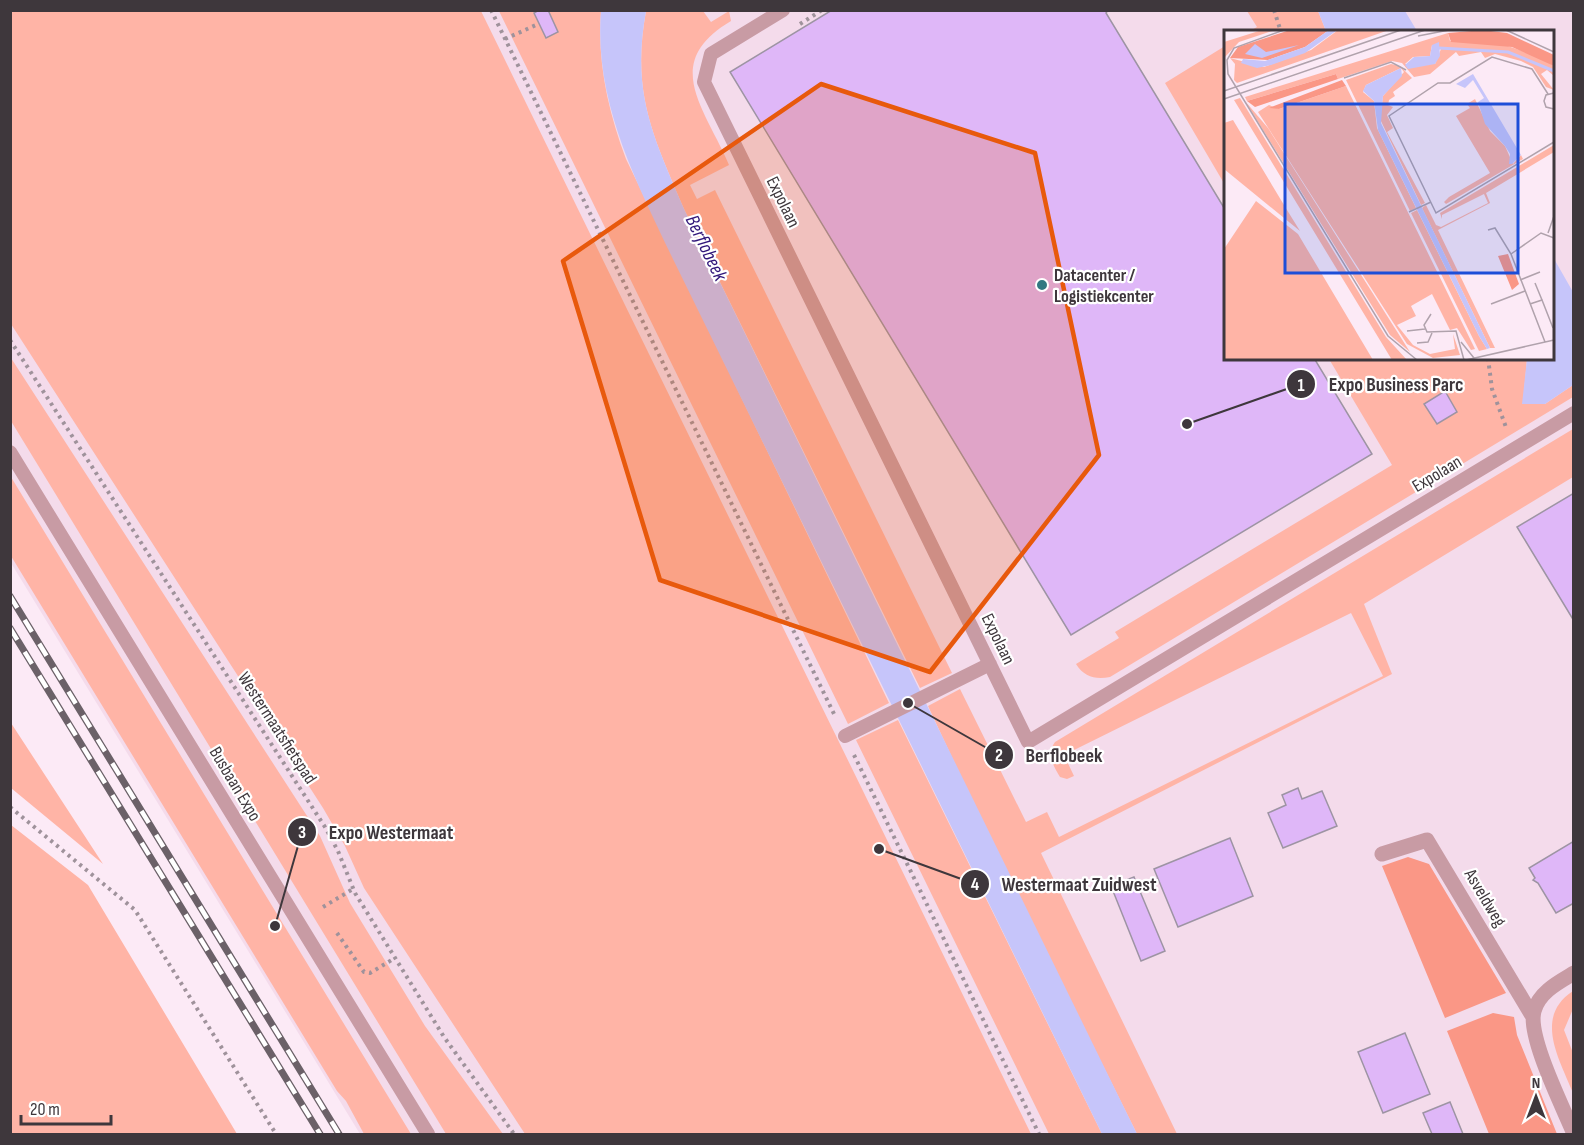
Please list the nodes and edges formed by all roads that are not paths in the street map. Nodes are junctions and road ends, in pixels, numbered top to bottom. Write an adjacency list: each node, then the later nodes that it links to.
1 (783, 10): 4 (lane, Expolaan)
2 (1574, 413): 4 (lane, Expolaan)
3 (10, 452): 9 (lane, Busbaan Expo)
4 (990, 664): 5 (lane)
5 (845, 736)
6 (1382, 854): 8 (street, Asveldweg)
7 (1574, 973): 8 (street)
8 (1533, 1017): 10 (street, Asveldweg)
9 (428, 1134)
10 (1574, 1134)

